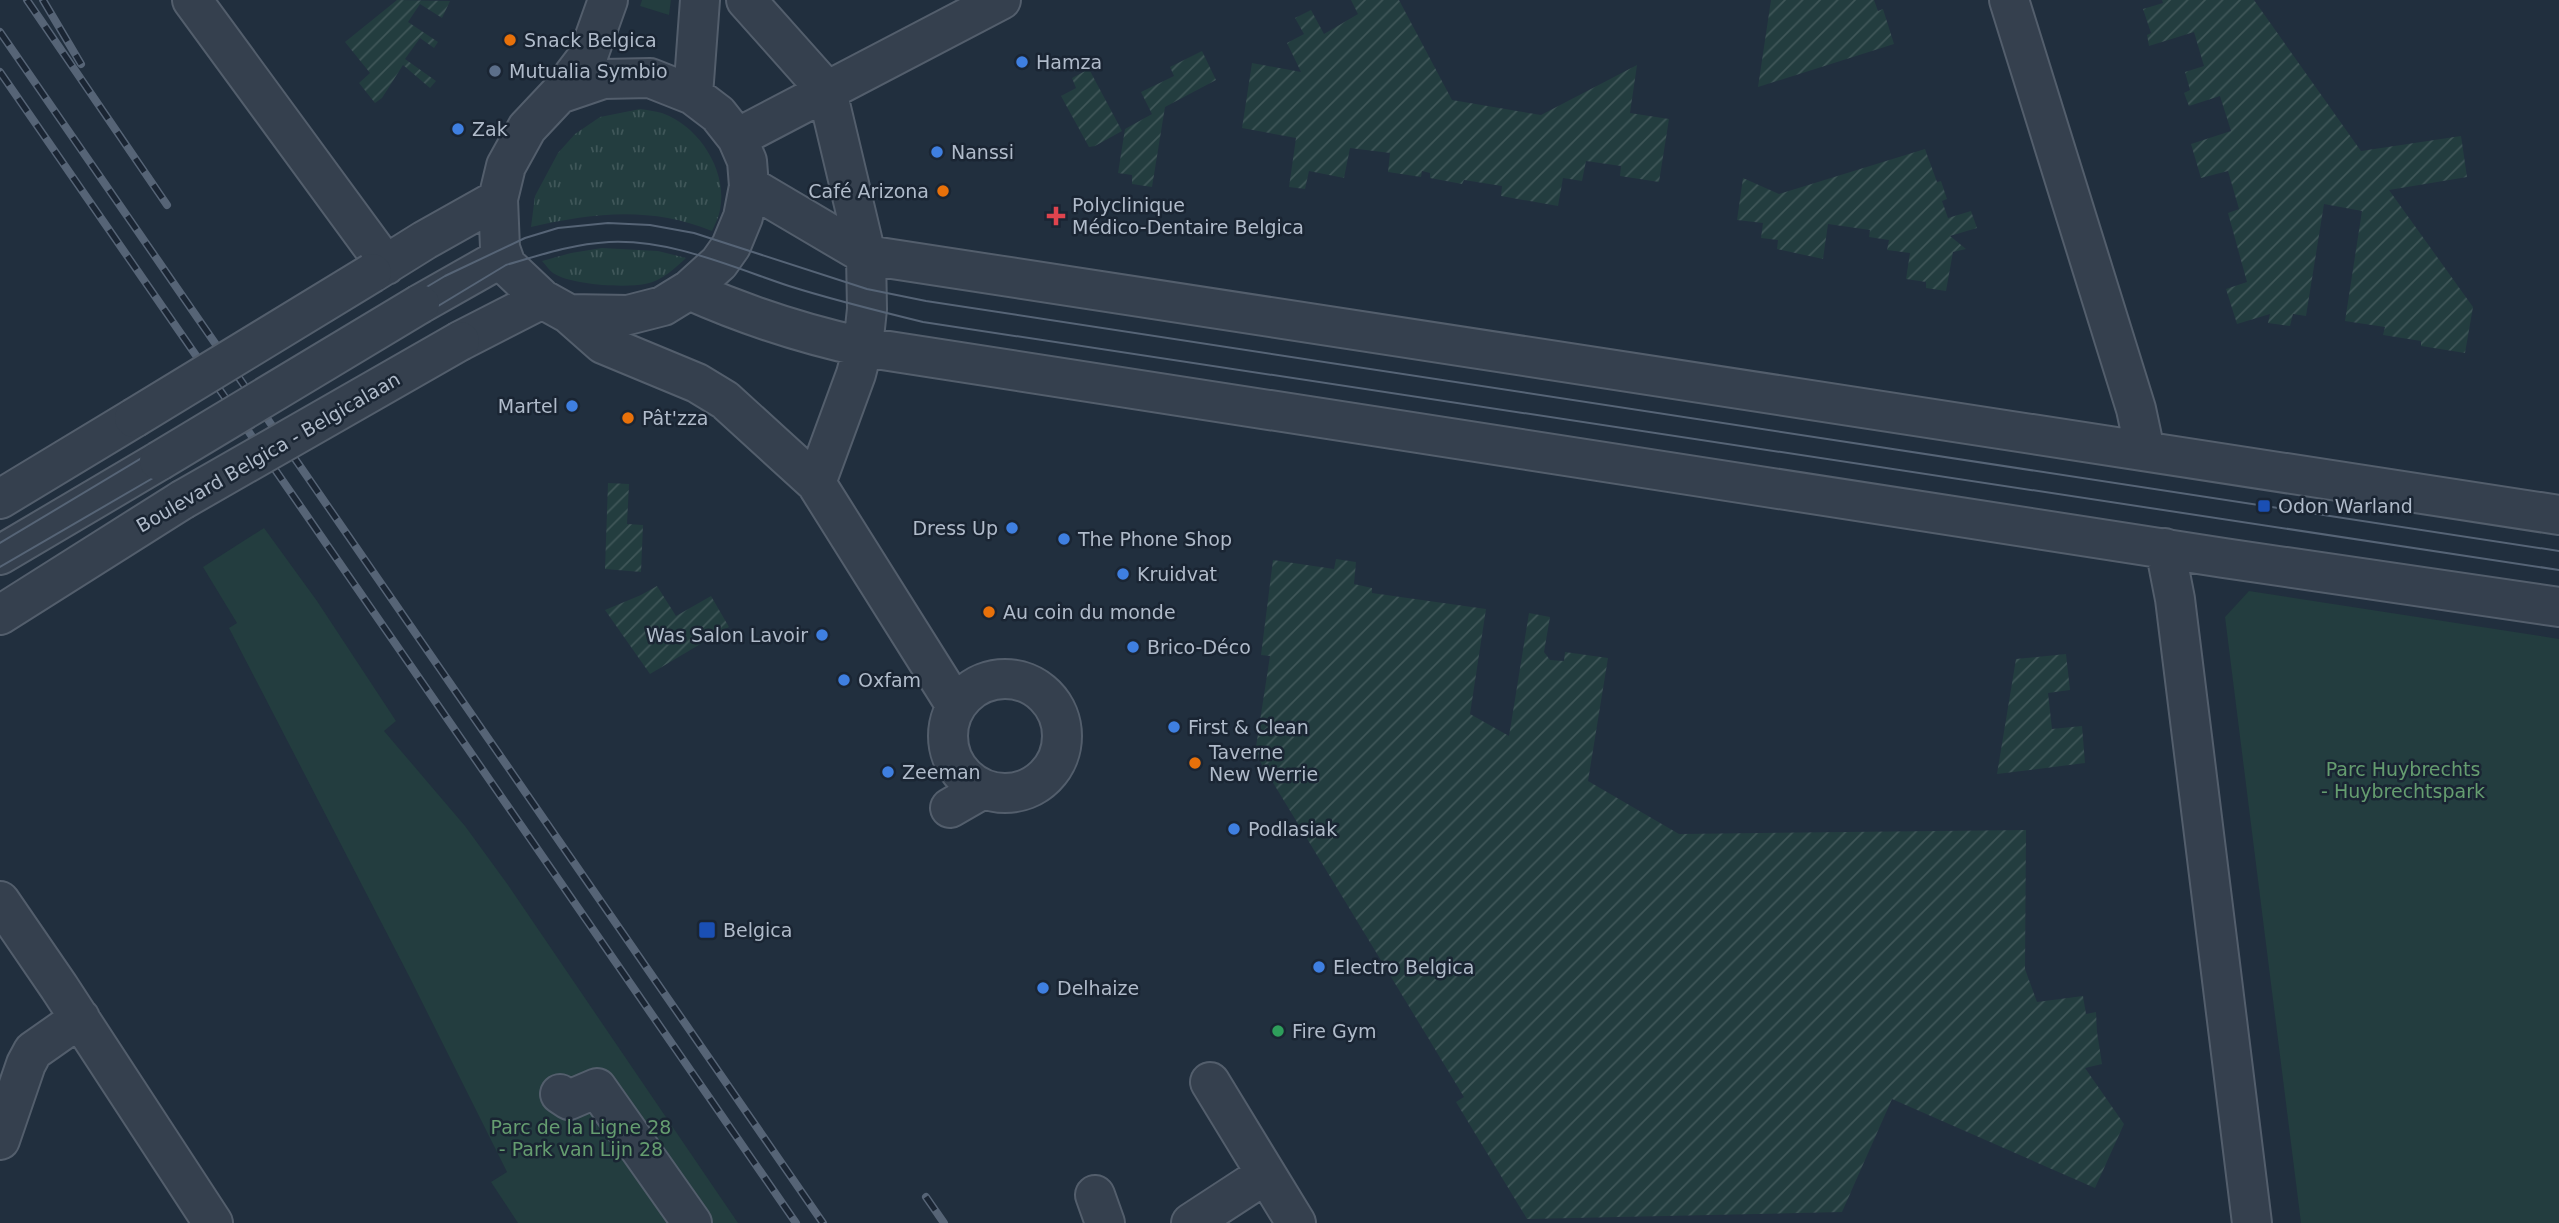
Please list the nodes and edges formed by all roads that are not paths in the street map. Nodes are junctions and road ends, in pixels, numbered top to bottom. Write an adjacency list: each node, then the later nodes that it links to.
1 (192, 0): 15 (street)
2 (608, 0): 8 (street)
3 (700, 0): 9 (street)
4 (746, 0): 7 (street)
5 (1000, 0): 7 (street)
6 (2009, 0): 19 (street)
7 (827, 91): 10 (street); 13 (street)
8 (559, 94): 9 (street); 12 (street)
9 (693, 95): 10 (street)
10 (737, 138): 11 (street)
11 (749, 186): 13 (street); 16 (street)
12 (498, 199): 14 (street); 15 (street)
13 (866, 255): 18 (street); 19 (street)
14 (503, 257): 17 (street); 24 (street, bridge)
15 (379, 269): 21 (street, bridge)
16 (689, 290): 17 (street); 18 (street)
17 (555, 307): 20 (street); 26 (street, Boulevard Belgica - Belgicalaan, bridge)
18 (863, 347): 20 (street); 23 (street)
19 (2145, 451): 22 (street)
20 (816, 483): 27 (street)
21 (0, 499)
22 (2559, 515)
23 (2165, 548): 25 (street); 40 (street)
24 (0, 555)
25 (2559, 607)
26 (0, 615)
27 (956, 706): 28 (street); 28 (street)
28 (983, 789): 29 (street)
29 (950, 808)
30 (0, 901): 31 (street)
31 (80, 1018): 34 (street); 36 (street)
32 (1210, 1082): 35 (street)
33 (560, 1094): 37 (street)
34 (0, 1140)
35 (1266, 1174): 38 (street); 39 (street)
36 (213, 1223)
37 (692, 1223)
38 (1191, 1223)
39 (1296, 1223)
40 (2252, 1223)

